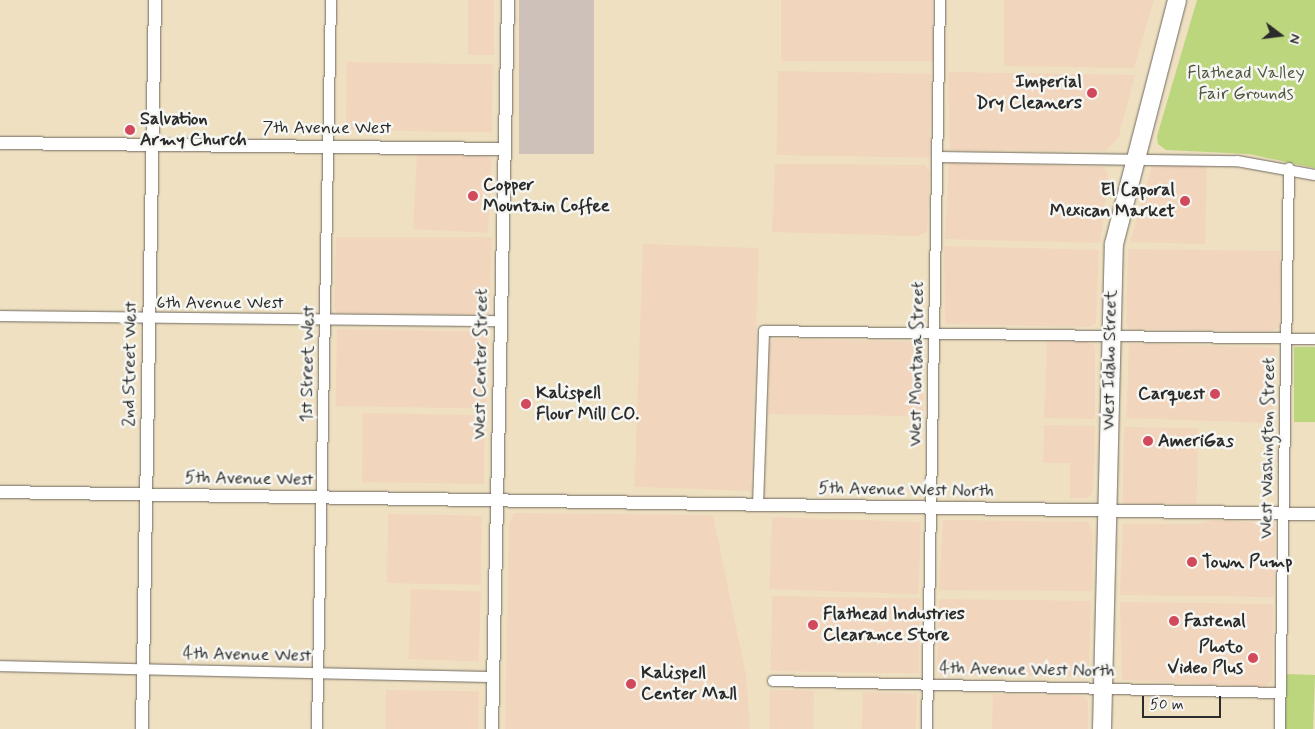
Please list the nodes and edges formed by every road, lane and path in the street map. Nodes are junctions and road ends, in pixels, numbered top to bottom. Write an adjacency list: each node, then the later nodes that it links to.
1 (155, 0): 7 (street, 2nd Street West)
2 (331, 0): 8 (street, 1st Street West)
3 (508, 0): 9 (street, West Center Street)
4 (940, 0): 10 (street, West Montana Street)
5 (1177, 0): 11 (highway, West Idaho Street)
6 (0, 144): 7 (street, 7th Avenue West)
7 (152, 144): 8 (street, 7th Avenue West); 15 (street, 2nd Street West)
8 (328, 145): 9 (street, 7th Avenue West); 16 (street, 1st Street West)
9 (503, 149): 17 (street, West Center Street)
10 (937, 156): 11 (street); 18 (street, West Montana Street)
11 (1134, 159): 12 (street); 19 (highway, West Idaho Street)
12 (1289, 168): 13 (street); 20 (street, West Washington Street)
13 (1315, 175)
14 (0, 316): 15 (street, 6th Avenue West)
15 (148, 319): 16 (street, 6th Avenue West); 23 (street, 2nd Street West)
16 (325, 320): 17 (street, 6th Avenue West); 24 (street, 1st Street West)
17 (499, 321): 25 (street, West Center Street)
18 (934, 332): 19 (street); 26 (street); 27 (street, West Montana Street)
19 (1110, 336): 20 (street); 28 (highway, West Idaho Street)
20 (1286, 339): 21 (street); 29 (street, West Washington Street)
21 (1315, 339)
22 (0, 492): 23 (street, 5th Avenue West)
23 (146, 494): 24 (street, 5th Avenue West); 32 (street, 2nd Street West)
24 (321, 498): 25 (street, 5th Avenue West); 33 (street, 1st Street West)
25 (497, 500): 26 (street, 5th Avenue West North); 34 (street, West Center Street)
26 (758, 505): 27 (street, 5th Avenue West North)
27 (931, 508): 28 (street, 5th Avenue West North); 36 (street, West Montana Street)
28 (1107, 512): 29 (street, 5th Avenue West North); 37 (highway, West Idaho Street)
29 (1283, 514): 30 (street, 5th Avenue West North); 38 (street, West Washington Street)
30 (1315, 514)
31 (0, 666): 32 (street, 4th Avenue West)
32 (144, 669): 33 (street, 4th Avenue West); 39 (street, 2nd Street West)
33 (318, 673): 34 (street, 4th Avenue West); 40 (street, 1st Street West)
34 (494, 677): 41 (street, West Center Street)
35 (774, 681): 36 (street, 4th Avenue West North)
36 (928, 684): 37 (street, 4th Avenue West North); 42 (street, West Montana Street)
37 (1103, 687): 38 (street, 4th Avenue West North); 43 (highway, West Idaho Street)
38 (1280, 693): 44 (street, West Washington Street)
39 (142, 729)
40 (317, 729)
41 (492, 729)
42 (927, 729)
43 (1102, 729)
44 (1280, 729)

